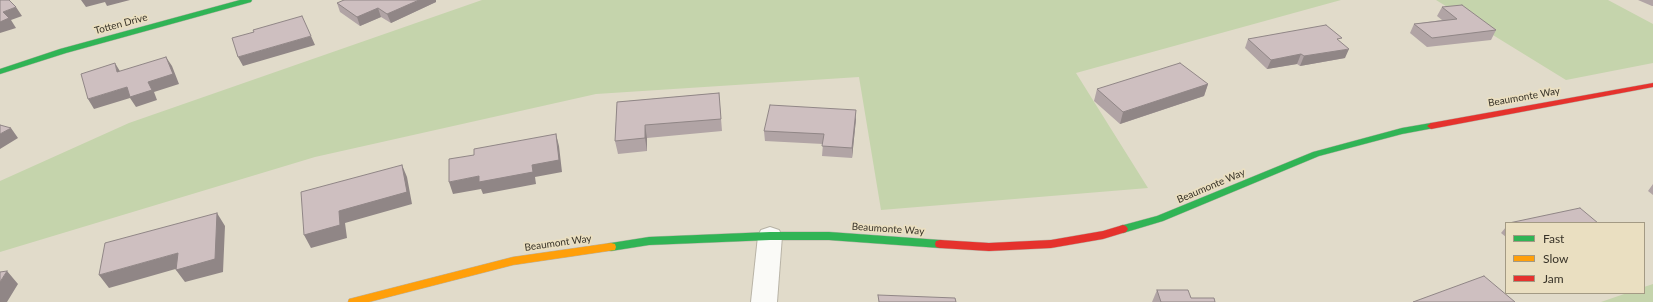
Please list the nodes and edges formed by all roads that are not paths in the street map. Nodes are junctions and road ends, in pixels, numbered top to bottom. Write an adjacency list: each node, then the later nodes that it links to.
1 (248, 0): 2 (street, Totten Drive)
2 (0, 72)
3 (1653, 85): 4 (street, Beaumonte Way)
4 (770, 236): 5 (street, Beaumont Way); 6 (street)
5 (354, 302)
6 (764, 302)

